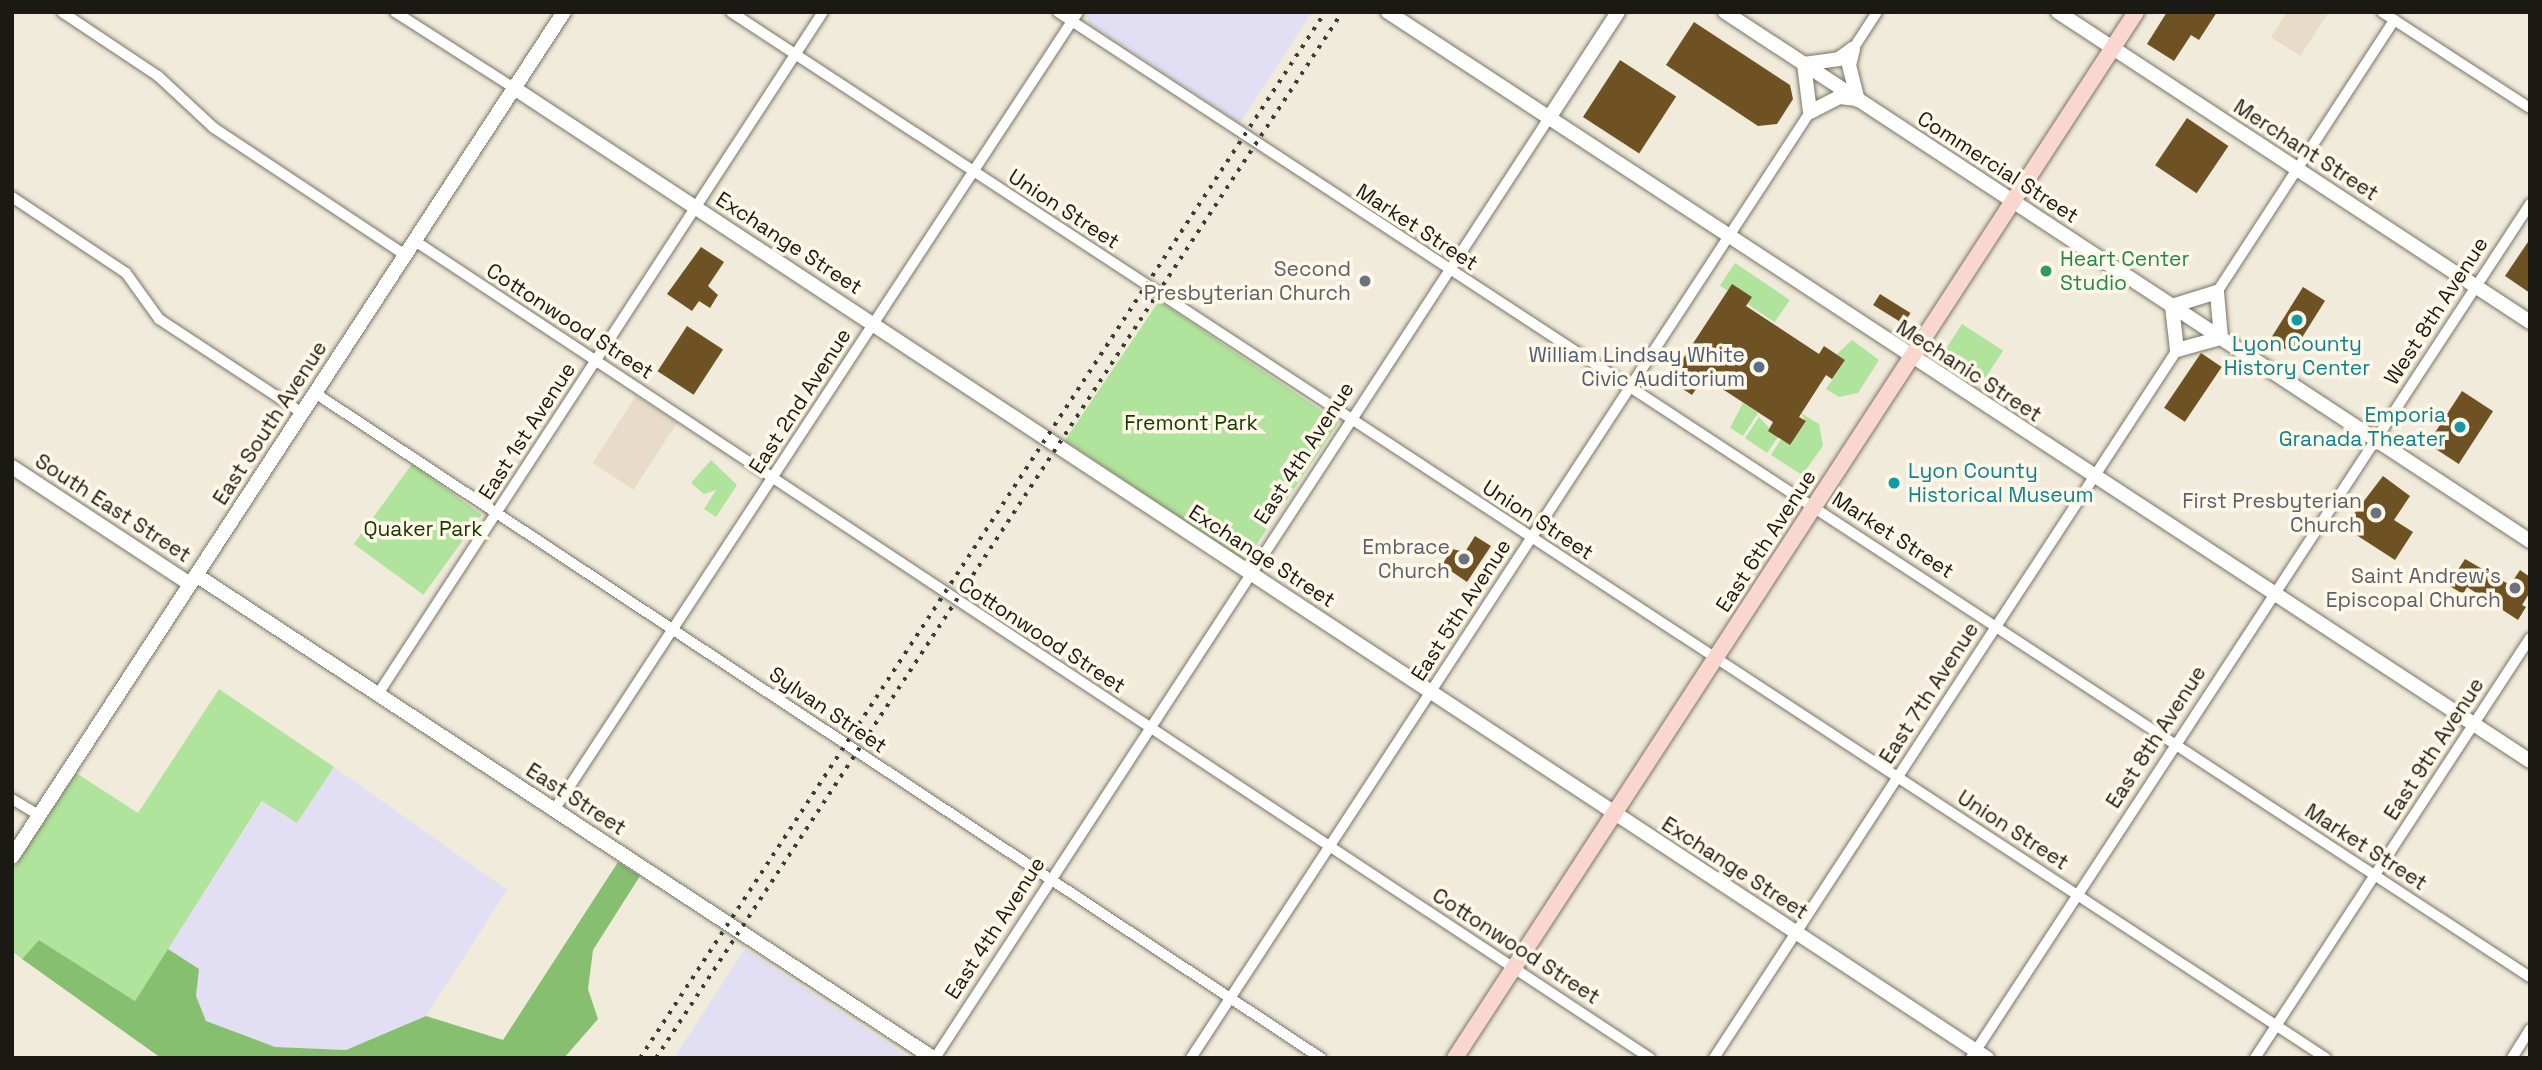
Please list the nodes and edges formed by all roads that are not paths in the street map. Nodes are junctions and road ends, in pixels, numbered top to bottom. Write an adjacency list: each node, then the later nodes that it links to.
1 (62, 12): 33 (street)
2 (395, 12): 20 (street)
3 (564, 12): 20 (street, East South Avenue)
4 (731, 12): 18 (street, Union Street)
5 (823, 12): 18 (street, East 1st Avenue)
6 (1058, 12): 14 (street, Market Street)
7 (1388, 12): 24 (street, Mechanic Street)
8 (1618, 12): 24 (street, East 4th Avenue)
9 (1725, 12): 19 (street, Commercial Street)
10 (1877, 12): 17 (street)
11 (2059, 12): 16 (street, Merchant Street)
12 (2136, 12): 16 (main road, East 6th Avenue)
13 (2382, 12): 15 (street)
14 (1075, 17): 26 (street, East 2nd Avenue); 34 (street, Market Street)
15 (2394, 20): 22 (street); 25 (street)
16 (2113, 48): 25 (street, Merchant Street); 28 (main road, East 6th Avenue)
17 (1853, 49): 19 (street); 21 (street)
18 (795, 55): 26 (street, Union Street); 30 (street, East 1st Avenue)
19 (1804, 64): 21 (street, Commercial Street); 23 (street)
20 (514, 88): 30 (street, Exchange Street); 32 (street, East South Avenue)
21 (1858, 100): 23 (street); 28 (street, Commercial Street)
22 (2530, 108)
23 (1810, 112): 31 (street, East 5th Avenue)
24 (1549, 118): 31 (street, Mechanic Street); 34 (street, East 4th Avenue)
25 (2297, 169): 35 (street, Merchant Street); 36 (street)
26 (973, 172): 39 (street, East 2nd Avenue); 47 (street, Union Street)
27 (12, 197): 46 (street)
28 (2013, 201): 37 (street, Commercial Street); 42 (main road, East 6th Avenue)
29 (2530, 204): 35 (street, West 8th Avenue)
30 (695, 207): 39 (street, Exchange Street); 43 (street, East 1st Avenue)
31 (1727, 238): 42 (street, Mechanic Street); 44 (street, East 5th Avenue)
32 (415, 241): 33 (street, East South Avenue); 43 (street, Cottonwood Street)
33 (405, 255): 45 (street, East South Avenue)
34 (1448, 270): 44 (street, Market Street); 47 (street, East 4th Avenue)
35 (2475, 286): 38 (street, Merchant Street); 48 (street, West 8th Avenue)
36 (2217, 292): 37 (street); 40 (street)
37 (2172, 306): 40 (street, Commercial Street); 41 (street)
38 (2530, 322)
39 (874, 324): 50 (street, East 2nd Avenue); 56 (street, Exchange Street)
40 (2221, 338): 41 (street); 48 (street, Commercial Street)
41 (2177, 350): 51 (street, East 7th Avenue)
42 (1911, 358): 51 (street, Mechanic Street); 52 (main road, East 6th Avenue)
43 (596, 361): 50 (street, Cottonwood Street); 53 (street, East 1st Avenue)
44 (1629, 386): 52 (street, Market Street); 54 (street, East 5th Avenue)
45 (316, 393): 46 (street, East South Avenue); 53 (street, Sylvan Street)
46 (302, 413): 57 (street, East South Avenue)
47 (1350, 420): 54 (street, Union Street); 56 (street, East 4th Avenue)
48 (2375, 439): 55 (street, Commercial Street); 58 (street, East 8th Avenue)
49 (12, 467): 57 (street, South East Street)
50 (772, 478): 60 (street, East 2nd Avenue); 66 (street, Cottonwood Street)
51 (2093, 478): 58 (street, Mechanic Street); 59 (street, East 7th Avenue)
52 (1814, 507): 59 (street, Market Street); 62 (main road, East 6th Avenue)
53 (497, 512): 60 (street, Sylvan Street); 64 (street, East 1st Avenue)
54 (1531, 538): 62 (street, Union Street); 63 (street, East 5th Avenue)
55 (2530, 541)
56 (1252, 573): 63 (street, Exchange Street); 66 (street, East 4th Avenue)
57 (193, 580): 64 (street, East Street); 73 (street, East South Avenue)
58 (2272, 596): 65 (street, Mechanic Street); 67 (street, East 8th Avenue)
59 (1996, 626): 67 (street, Market Street); 69 (street, East 7th Avenue)
60 (675, 628): 71 (street, East 2nd Avenue); 77 (street, Sylvan Street)
61 (2530, 638): 65 (street, East 9th Avenue)
62 (1715, 658): 69 (street, Union Street); 72 (main road, East 6th Avenue)
63 (1431, 692): 72 (street, Exchange Street); 74 (street, East 5th Avenue)
64 (378, 695): 71 (street, East Street)
65 (2474, 723): 68 (street, Mechanic Street); 76 (street, East 9th Avenue)
66 (1150, 730): 74 (street, Cottonwood Street); 77 (street, East 4th Avenue)
67 (2175, 744): 76 (street, Market Street); 78 (street, East 8th Avenue)
68 (2530, 761)
69 (1897, 777): 78 (street, Union Street); 79 (street, East 7th Avenue)
70 (12, 799): 73 (street)
71 (554, 810): 86 (street, East Street)
72 (1614, 814): 79 (street, Exchange Street); 80 (main road, East 6th Avenue)
73 (39, 815): 75 (street, East South Avenue)
74 (1329, 847): 80 (street, Cottonwood Street); 82 (street, East 5th Avenue)
75 (12, 857)
76 (2374, 876): 81 (street, Market Street); 83 (street, East 9th Avenue)
77 (1053, 879): 82 (street, Sylvan Street); 86 (street, East 4th Avenue)
78 (2076, 894): 83 (street, Union Street); 85 (street, East 8th Avenue)
79 (1795, 932): 85 (street, Exchange Street); 91 (street, East 7th Avenue)
80 (1514, 968): 89 (main road, East 6th Avenue); 90 (street, Cottonwood Street)
81 (2530, 977)
82 (1230, 997): 87 (street, East 5th Avenue); 88 (street, Sylvan Street)
83 (2277, 1025): 92 (street, East 9th Avenue); 93 (street, Union Street)
84 (2530, 1029): 94 (street)
85 (1978, 1055)
86 (934, 1058)
87 (1191, 1058)
88 (1321, 1058)
89 (1455, 1058)
90 (1650, 1058)
91 (1714, 1058)
92 (2255, 1058)
93 (2326, 1058)
94 (2512, 1058)

